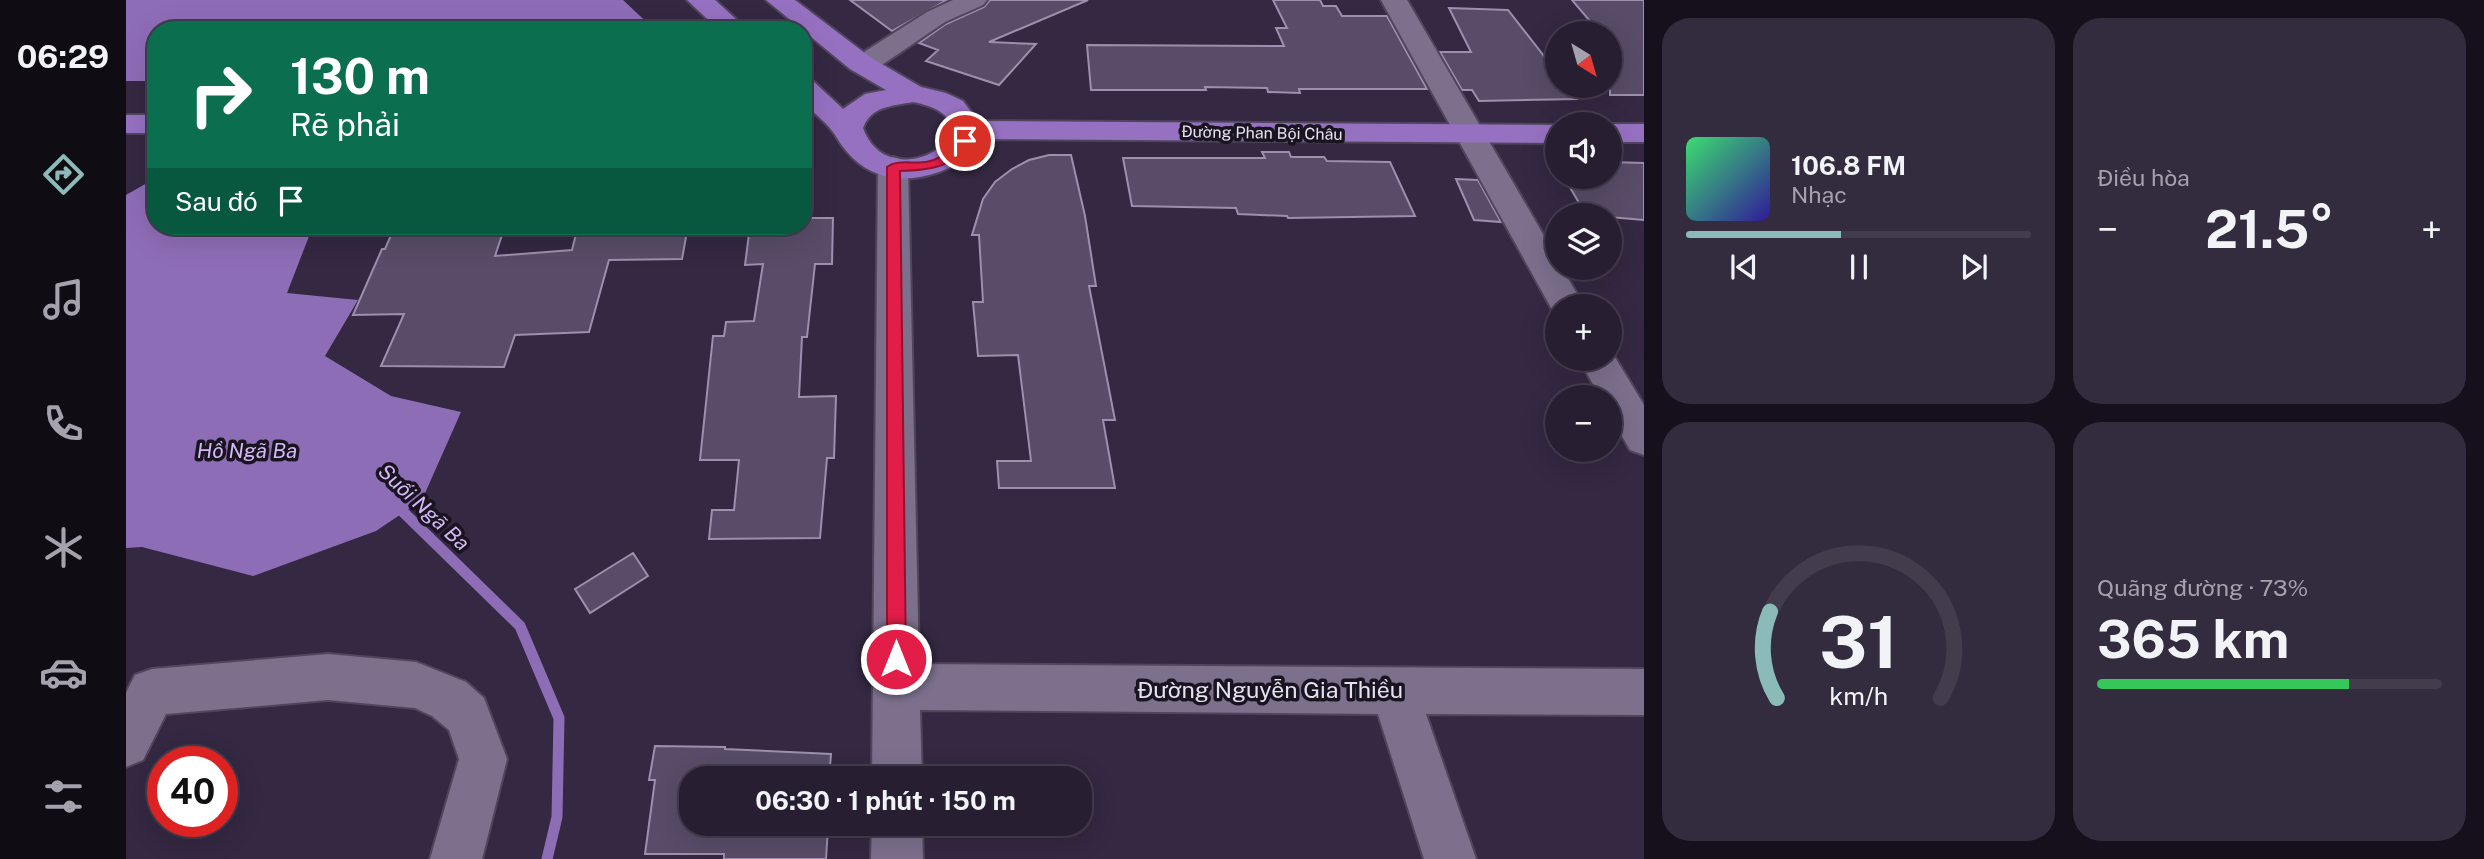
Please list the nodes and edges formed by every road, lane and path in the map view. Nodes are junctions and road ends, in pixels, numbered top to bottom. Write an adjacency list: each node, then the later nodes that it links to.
1 (700, 0): 5 (main road)
2 (779, 0): 6 (main road)
3 (974, 0): 8 (street)
4 (1394, 0): 19 (street)
5 (724, 21)
6 (806, 21)
7 (812, 26): 8 (main road)
8 (863, 65): 9 (main road)
9 (913, 94): 14 (main road); 15 (main road)
10 (812, 96): 15 (main road)
11 (126, 124): 12 (main road)
12 (147, 124)
13 (812, 129): 15 (main road)
14 (967, 130): 19 (main road, Đường Phan Bội Châu); 20 (main road)
15 (848, 131): 20 (main road)
16 (1622, 133): 17 (main road)
17 (1644, 133)
18 (1545, 134): 19 (main road, Đường Phan Bội Châu)
19 (1469, 135): 21 (street)
20 (893, 167): 24 (street)
21 (1560, 294)
22 (1604, 371): 23 (street)
23 (1644, 439)
24 (896, 687): 25 (street, Đường Nguyễn Gia Thiều); 28 (street)
25 (1394, 690): 26 (street, Đường Nguyễn Gia Thiều); 32 (street)
26 (1644, 691)
27 (126, 743): 30 (street)
28 (897, 766)
29 (897, 836): 31 (street)
30 (456, 859)
31 (897, 859)
32 (1450, 859)

